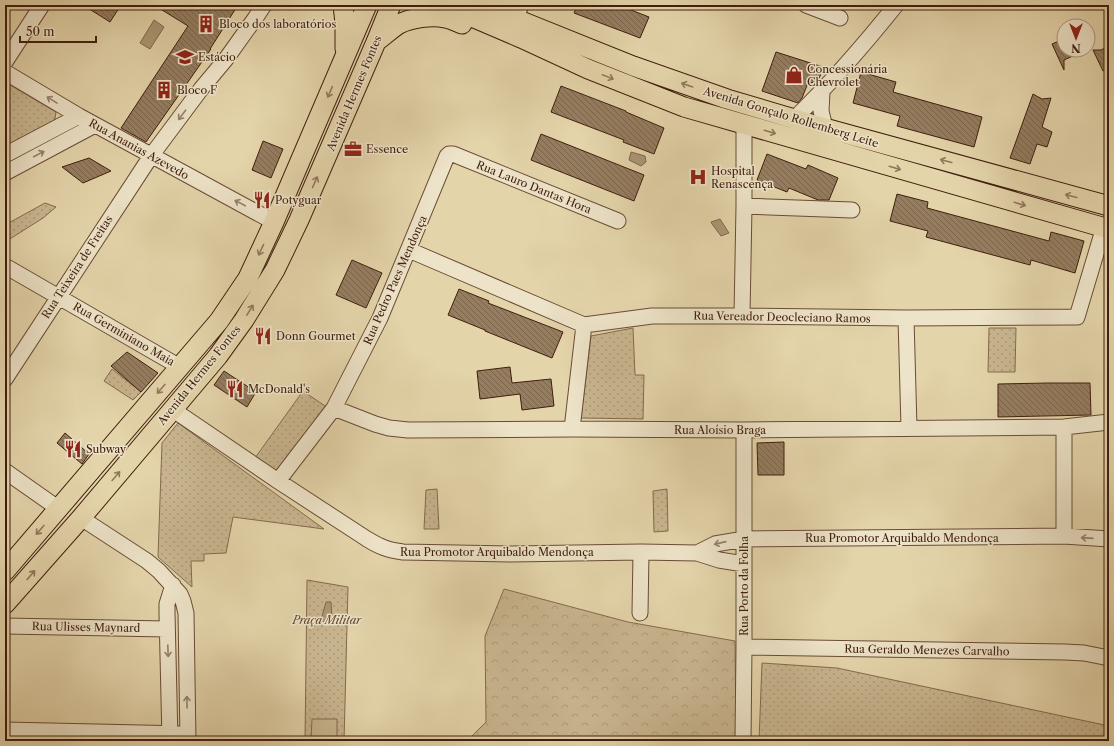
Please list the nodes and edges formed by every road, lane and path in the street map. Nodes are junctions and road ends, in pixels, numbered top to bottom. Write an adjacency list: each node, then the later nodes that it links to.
1 (42, 5): 16 (street)
2 (264, 5): 27 (street, Rua Teixeira de Freitas, one-way to 27)
3 (343, 5): 15 (main road)
4 (366, 5): 15 (main road, Avenida Hermes Fontes)
5 (391, 5): 14 (main road, Avenida Hermes Fontes)
6 (444, 5): 13 (main road)
7 (481, 5): 13 (main road, Avenida Gonçalo Rollemberg Leite)
8 (497, 5): 13 (main road)
9 (806, 5): 12 (street)
10 (896, 5): 19 (street)
11 (408, 12): 14 (main road); 17 (main road)
12 (840, 18)
13 (522, 21): 17 (main road, Avenida Gonçalo Rollemberg Leite); 21 (main road, Avenida Gonçalo Rollemberg Leite, one-way to 13)
14 (376, 42): 44 (main road, Avenida Hermes Fontes, one-way to 14)
15 (345, 56): 33 (main road, Avenida Hermes Fontes, one-way to 33)
16 (5, 62)
17 (588, 69): 23 (main road, Avenida Gonçalo Rollemberg Leite, one-way to 23)
18 (5, 72): 20 (street, Rua Ananias Azevedo, one-way to 18)
19 (822, 92): 21 (street); 24 (street)
20 (79, 116): 22 (street, Rua Ananias Azevedo); 26 (street)
21 (794, 119): 24 (main road, Avenida Gonçalo Rollemberg Leite)
22 (95, 125): 27 (street, Rua Ananias Azevedo); 28 (street, one-way to 22)
23 (744, 125): 29 (street); 34 (main road, Avenida Gonçalo Rollemberg Leite, one-way to 34)
24 (825, 128): 30 (main road, Avenida Gonçalo Rollemberg Leite, one-way to 24)
25 (449, 154): 32 (street, Rua Lauro Dantas Hora); 35 (street, Rua Pedro Paes Mendonça)
26 (5, 155)
27 (151, 156): 33 (street, Rua Ananias Azevedo, one-way to 27); 37 (street, Rua Teixeira de Freitas)
28 (5, 173)
29 (744, 206): 31 (street); 38 (street)
30 (1109, 206)
31 (852, 210)
32 (618, 221)
33 (274, 222): 41 (main road, Avenida Hermes Fontes, one-way to 41)
34 (1107, 228): 39 (street, Rua Vereador Deocleciano Ramos)
35 (409, 250): 40 (street); 43 (street, Rua Pedro Paes Mendonça)
36 (5, 266): 37 (street, Rua Germiniano Maia)
37 (58, 296): 41 (street, Rua Germiniano Maia); 42 (street, Rua Teixeira de Freitas)
38 (742, 316): 39 (street, Rua Vereador Deocleciano Ramos); 40 (street, Rua Vereador Deocleciano Ramos)
39 (906, 318): 47 (street)
40 (584, 325): 48 (street)
41 (180, 367): 52 (main road, Avenida Hermes Fontes, one-way to 52)
42 (5, 379)
43 (334, 408): 48 (street, Rua Aloísio Braga); 51 (street, Rua Pedro Paes Mendonça)
44 (172, 409): 51 (street, Rua Promotor Arquibaldo Mendonça); 53 (main road, Avenida Hermes Fontes, one-way to 44)
45 (1109, 422): 46 (street, Rua Aloísio Braga)
46 (1064, 427): 47 (street, Rua Aloísio Braga); 54 (street)
47 (909, 428): 49 (street, Rua Aloísio Braga)
48 (572, 429): 49 (street, Rua Aloísio Braga)
49 (744, 430): 55 (street, Rua Porto da Folha)
50 (5, 471): 52 (street)
51 (278, 481): 57 (street, Rua Promotor Arquibaldo Mendonça)
52 (59, 508): 60 (main road, Avenida Hermes Fontes, one-way to 60)
53 (81, 518): 61 (street); 62 (main road, Avenida Hermes Fontes, one-way to 53)
54 (1064, 536): 55 (street, Rua Promotor Arquibaldo Mendonça); 56 (street, Rua Promotor Arquibaldo Mendonça, one-way to 54)
55 (744, 539): 58 (street, Rua Promotor Arquibaldo Mendonça, one-way to 58); 59 (street, Rua Porto da Folha)
56 (1109, 539)
57 (641, 552): 58 (street, Rua Promotor Arquibaldo Mendonça); 63 (street)
58 (697, 553): 59 (street, Rua Promotor Arquibaldo Mendonça)
59 (744, 564): 66 (street, Rua Porto da Folha)
60 (5, 571)
61 (173, 585): 65 (street); 70 (street, one-way to 61)
62 (5, 604)
63 (640, 613)
64 (5, 626): 65 (street, Rua Ulisses Maynard)
65 (167, 629): 69 (street, one-way to 69)
66 (744, 647): 67 (street, Rua Geraldo Menezes Carvalho); 71 (street, Rua Porto da Folha)
67 (1109, 658)
68 (5, 730): 69 (street)
69 (170, 738): 70 (street)
70 (187, 738)
71 (743, 741)

